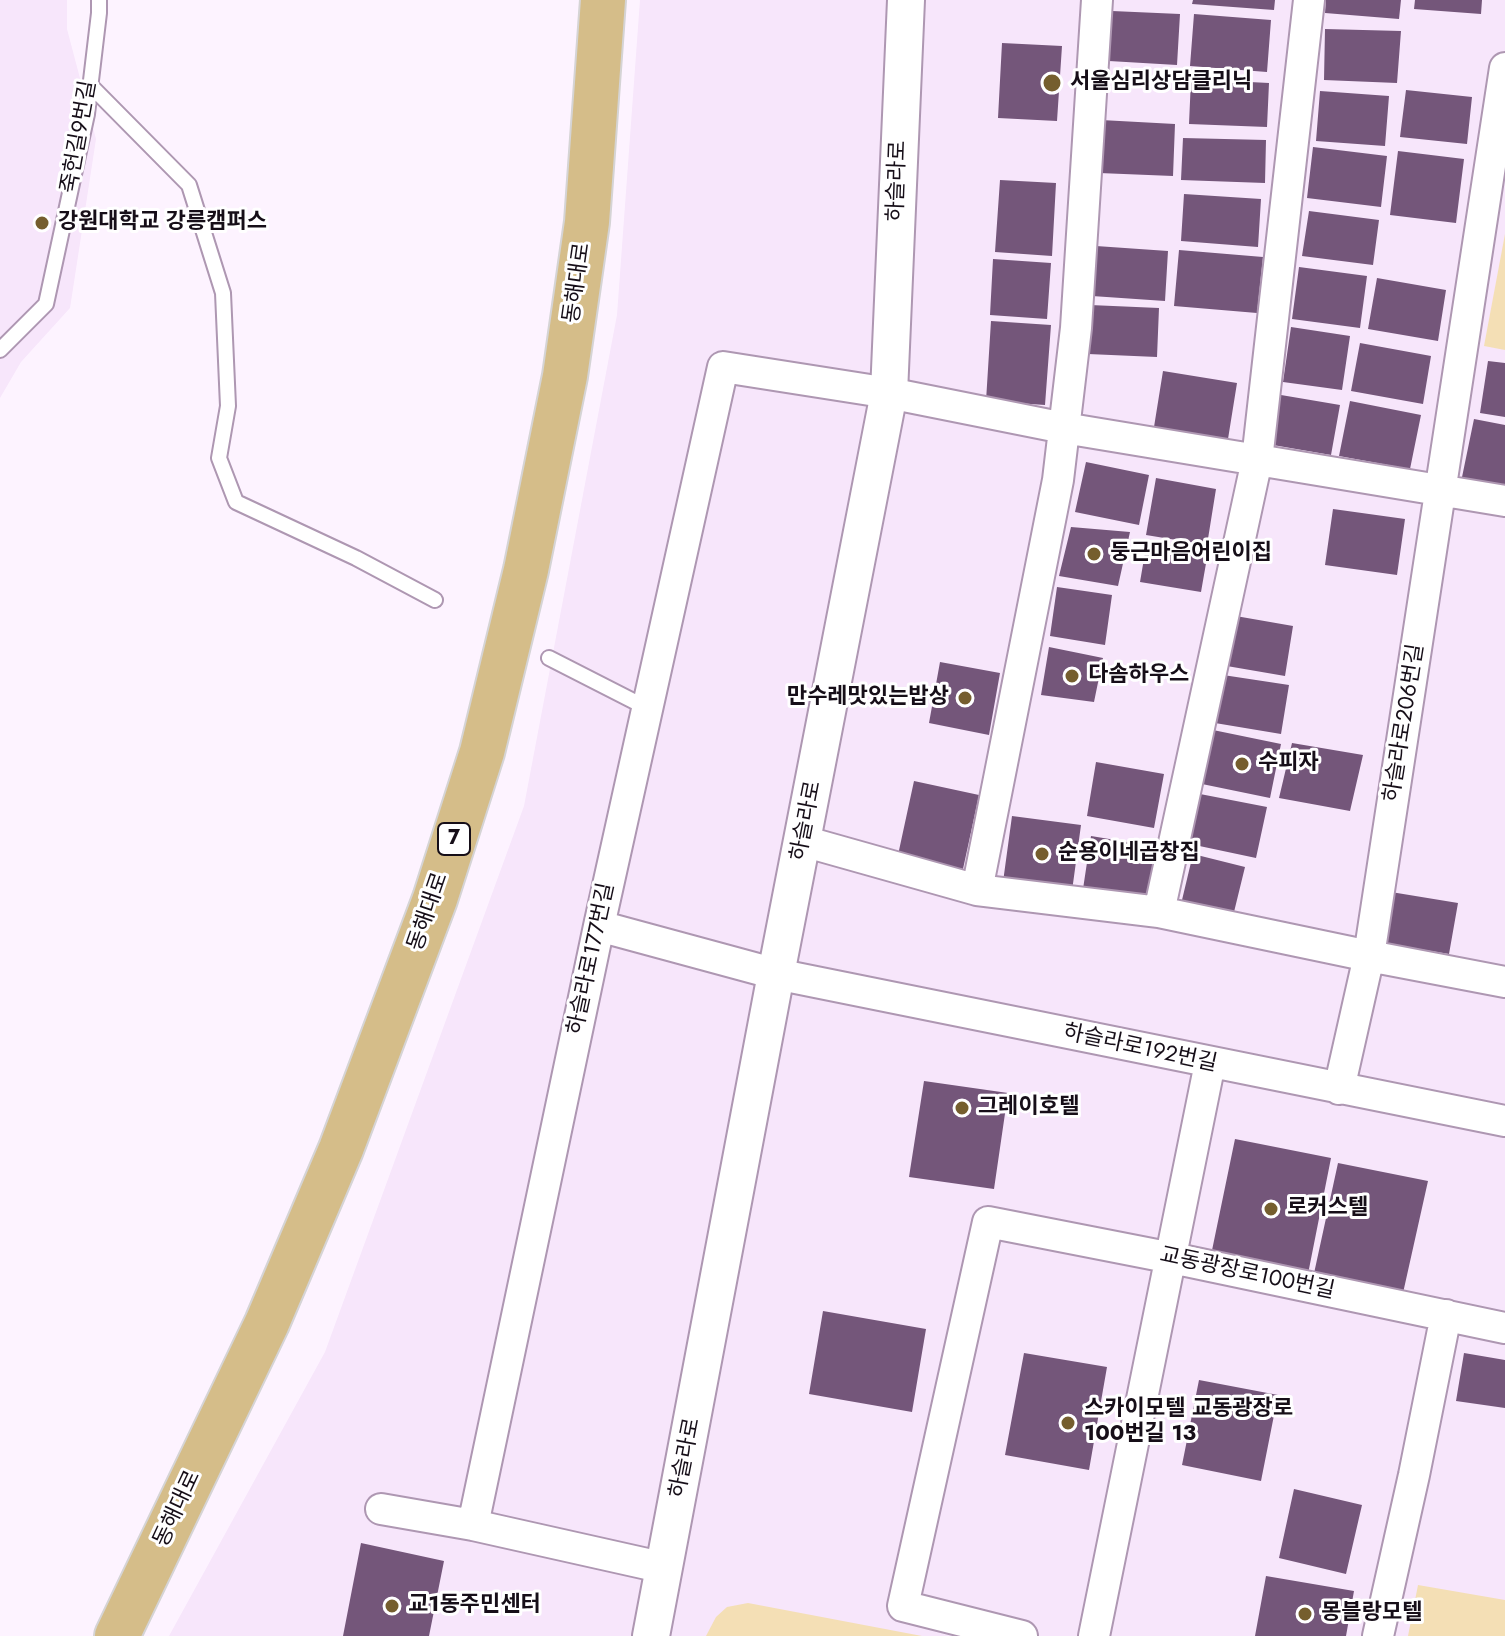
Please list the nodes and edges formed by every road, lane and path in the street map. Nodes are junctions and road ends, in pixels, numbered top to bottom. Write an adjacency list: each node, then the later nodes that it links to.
1 (99, 0): 7 (lane, 죽헌길9번길)
2 (603, 0): 33 (main road, 동해대로 / 7)
3 (906, 0): 9 (street, 하슬라로)
4 (1097, 0): 10 (street)
5 (1309, 0): 11 (street)
6 (1505, 68): 12 (street, 하슬라로206번길)
7 (90, 85): 8 (lane, 죽헌길9번길); 14 (lane)
8 (0, 350)
9 (889, 393): 10 (street); 16 (street, 하슬라로177번길); 17 (street, 하슬라로)
10 (1064, 428): 11 (street); 18 (street)
11 (1257, 460): 12 (street); 19 (street)
12 (1440, 490): 13 (street); 21 (street, 하슬라로206번길)
13 (1505, 501)
14 (435, 600)
15 (549, 658): 16 (lane)
16 (647, 708): 20 (street, 하슬라로177번길)
17 (803, 841): 18 (street); 22 (street, 하슬라로)
18 (977, 890): 19 (street)
19 (1159, 912): 21 (street)
20 (599, 926): 22 (street, 하슬라로192번길); 31 (street, 하슬라로177번길)
21 (1369, 956): 23 (street); 25 (street, 하슬라로206번길)
22 (776, 974): 24 (street, 하슬라로192번길); 32 (street, 하슬라로)
23 (1505, 982)
24 (1210, 1063): 25 (street, 하슬라로192번길); 27 (street)
25 (1339, 1089): 26 (street, 하슬라로192번길)
26 (1505, 1121)
27 (1172, 1258): 28 (street, 교동광장로100번길); 35 (street, 교동광장로100번길); 36 (street)
28 (1446, 1315): 29 (street, 교동광장로100번길); 37 (street)
29 (1505, 1328)
30 (381, 1509): 31 (street)
31 (473, 1525): 32 (street)
32 (665, 1568): 34 (street, 하슬라로)
33 (117, 1634)
34 (651, 1636)
35 (1022, 1636)
36 (1094, 1636)
37 (1378, 1636)

